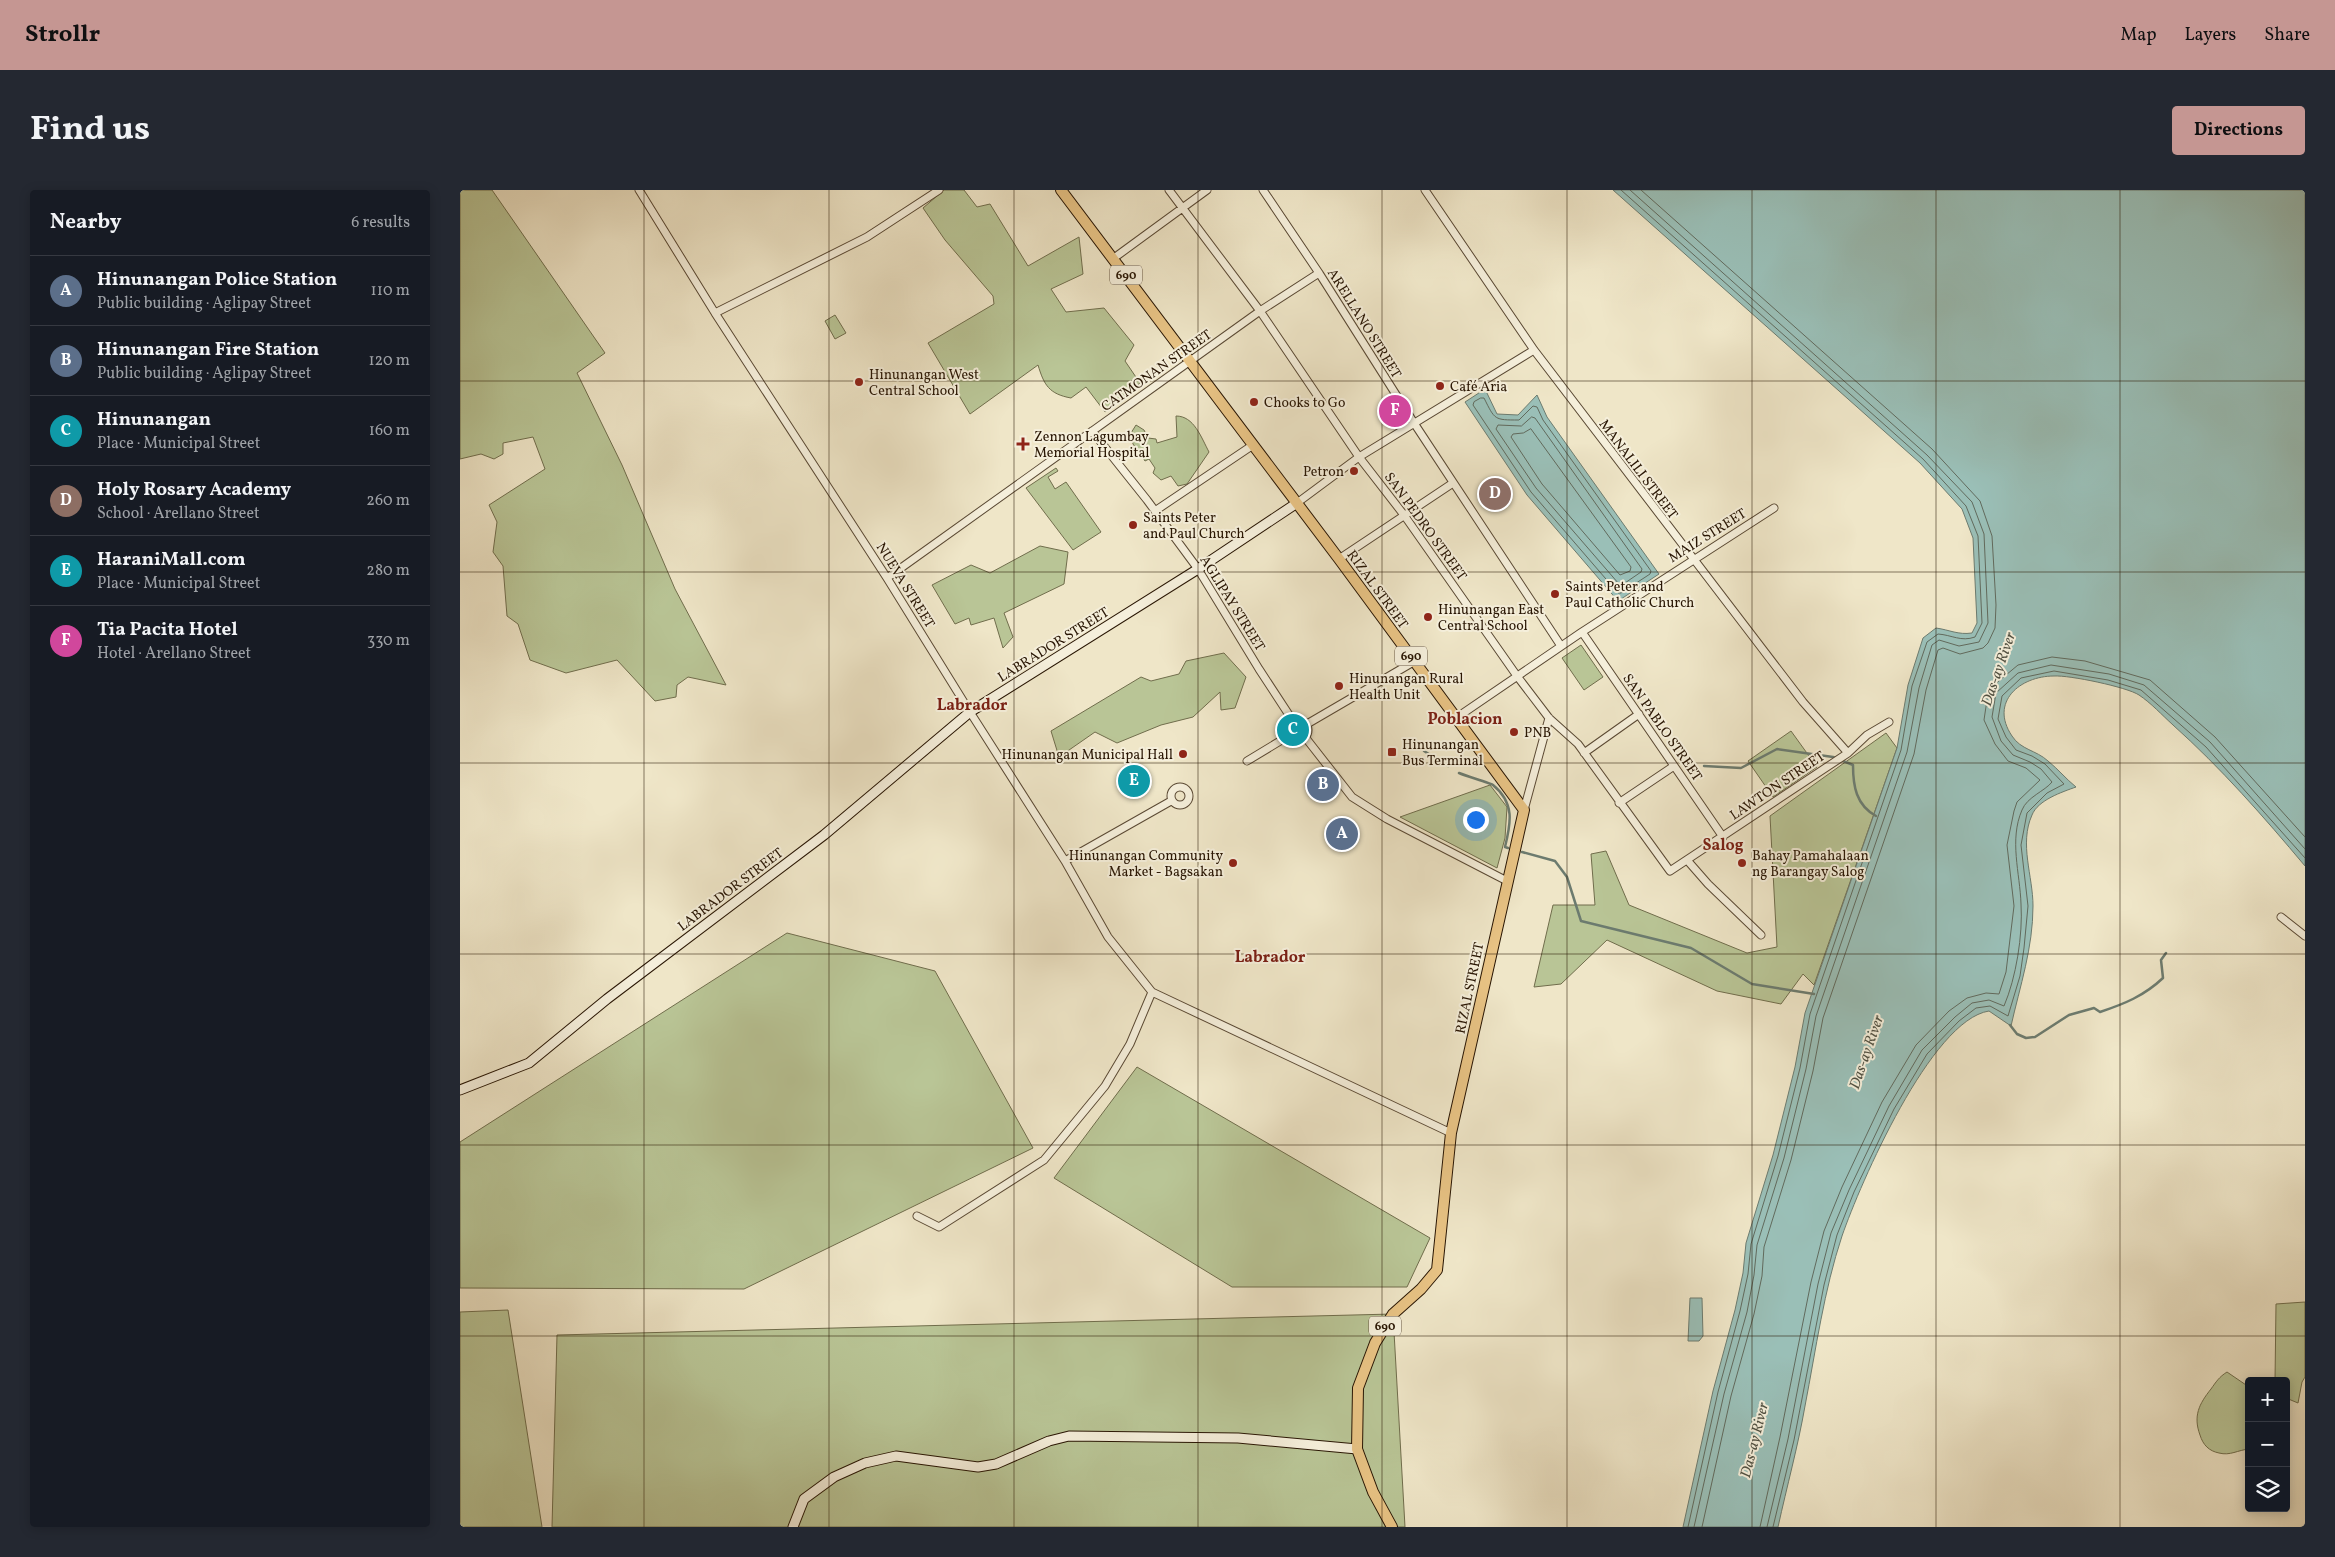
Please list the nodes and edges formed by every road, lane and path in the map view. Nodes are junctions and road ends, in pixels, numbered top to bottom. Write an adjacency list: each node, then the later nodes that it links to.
1 (639, 190): 12 (street, NUEVA STREET)
2 (939, 190): 12 (street)
3 (1061, 190): 9 (main road, 690)
4 (1169, 190): 8 (street, SAN PEDRO STREET)
5 (1207, 190): 8 (street)
6 (1263, 190): 10 (street, ARELLANO STREET)
7 (1425, 190): 13 (street, MANALILI STREET)
8 (1182, 209): 9 (street); 11 (street, SAN PEDRO STREET)
9 (1114, 258): 14 (main road, 690)
10 (1319, 273): 11 (street, CATMONAN STREET); 15 (street, ARELLANO STREET)
11 (1260, 312): 14 (street, CATMONAN STREET); 18 (street, SAN PEDRO STREET)
12 (715, 313): 27 (street, NUEVA STREET)
13 (1534, 350): 15 (street, LABRADOR STREET); 25 (street, MANALILI STREET)
14 (1190, 361): 16 (street, CATMONAN STREET); 17 (main road, RIZAL STREET / 690)
15 (1414, 423): 18 (street, LABRADOR STREET); 19 (street, ARELLANO STREET)
16 (1092, 431): 22 (street, AGLIPAY STREET); 27 (street, CATMONAN STREET)
17 (1254, 445): 20 (main road, RIZAL STREET / 690); 22 (street)
18 (1359, 457): 20 (street, LABRADOR STREET); 23 (street, SAN PEDRO STREET)
19 (1453, 483): 23 (street); 29 (street, ARELLANO STREET)
20 (1297, 502): 24 (main road, RIZAL STREET / 690); 26 (street, LABRADOR STREET)
21 (1774, 508): 25 (street, MAIZ STREET)
22 (1156, 511): 26 (street, AGLIPAY STREET)
23 (1404, 515): 24 (street); 31 (street, SAN PEDRO STREET)
24 (1339, 559): 30 (main road, RIZAL STREET / 690)
25 (1692, 560): 28 (street, MAIZ STREET); 42 (street, MANALILI STREET)
26 (1198, 569): 32 (street, LABRADOR STREET); 36 (street, AGLIPAY STREET)
27 (888, 578): 32 (street, NUEVA STREET)
28 (1582, 632): 29 (street, MAIZ STREET); 33 (street, SAN PABLO STREET)
29 (1561, 646): 31 (street, MAIZ STREET)
30 (1414, 662): 34 (main road, RIZAL STREET / 690); 38 (street)
31 (1517, 676): 34 (street, MAIZ STREET); 35 (street, SAN PEDRO STREET)
32 (970, 712): 49 (street, NUEVA STREET); 57 (street, LABRADOR STREET)
33 (1639, 714): 41 (street); 44 (street, SAN PABLO STREET)
34 (1456, 718): 47 (main road, RIZAL STREET / 690)
35 (1549, 718): 41 (street, SAN PEDRO STREET); 47 (street)
36 (1294, 721): 38 (street); 39 (street)
37 (1889, 722): 42 (street, LAWTON STREET)
38 (1307, 724): 40 (street)
39 (1290, 734): 40 (street); 43 (street)
40 (1305, 737): 52 (street)
41 (1584, 753): 46 (street, SAN PEDRO STREET)
42 (1848, 753): 48 (street, LAWTON STREET)
43 (1247, 761)
44 (1674, 766): 46 (street); 48 (street, SAN PABLO STREET)
45 (1171, 801): 49 (street)
46 (1619, 803): 51 (street, SAN PEDRO STREET)
47 (1524, 810): 52 (main road, RIZAL STREET / 690)
48 (1723, 837): 50 (street, LAWTON STREET)
49 (1065, 860): 56 (street, NUEVA STREET)
50 (1688, 860): 51 (street, LAWTON STREET); 54 (street)
51 (1670, 871)
52 (1507, 880): 58 (main road, RIZAL STREET / 690)
53 (2281, 917): 55 (street)
54 (1761, 935)
55 (2305, 936)
56 (1152, 992): 58 (street); 59 (street)
57 (460, 1090)
58 (1451, 1132): 60 (main road, 690)
59 (917, 1216)
60 (1357, 1449): 61 (street); 62 (main road, 690)
61 (793, 1527)
62 (1392, 1527)

